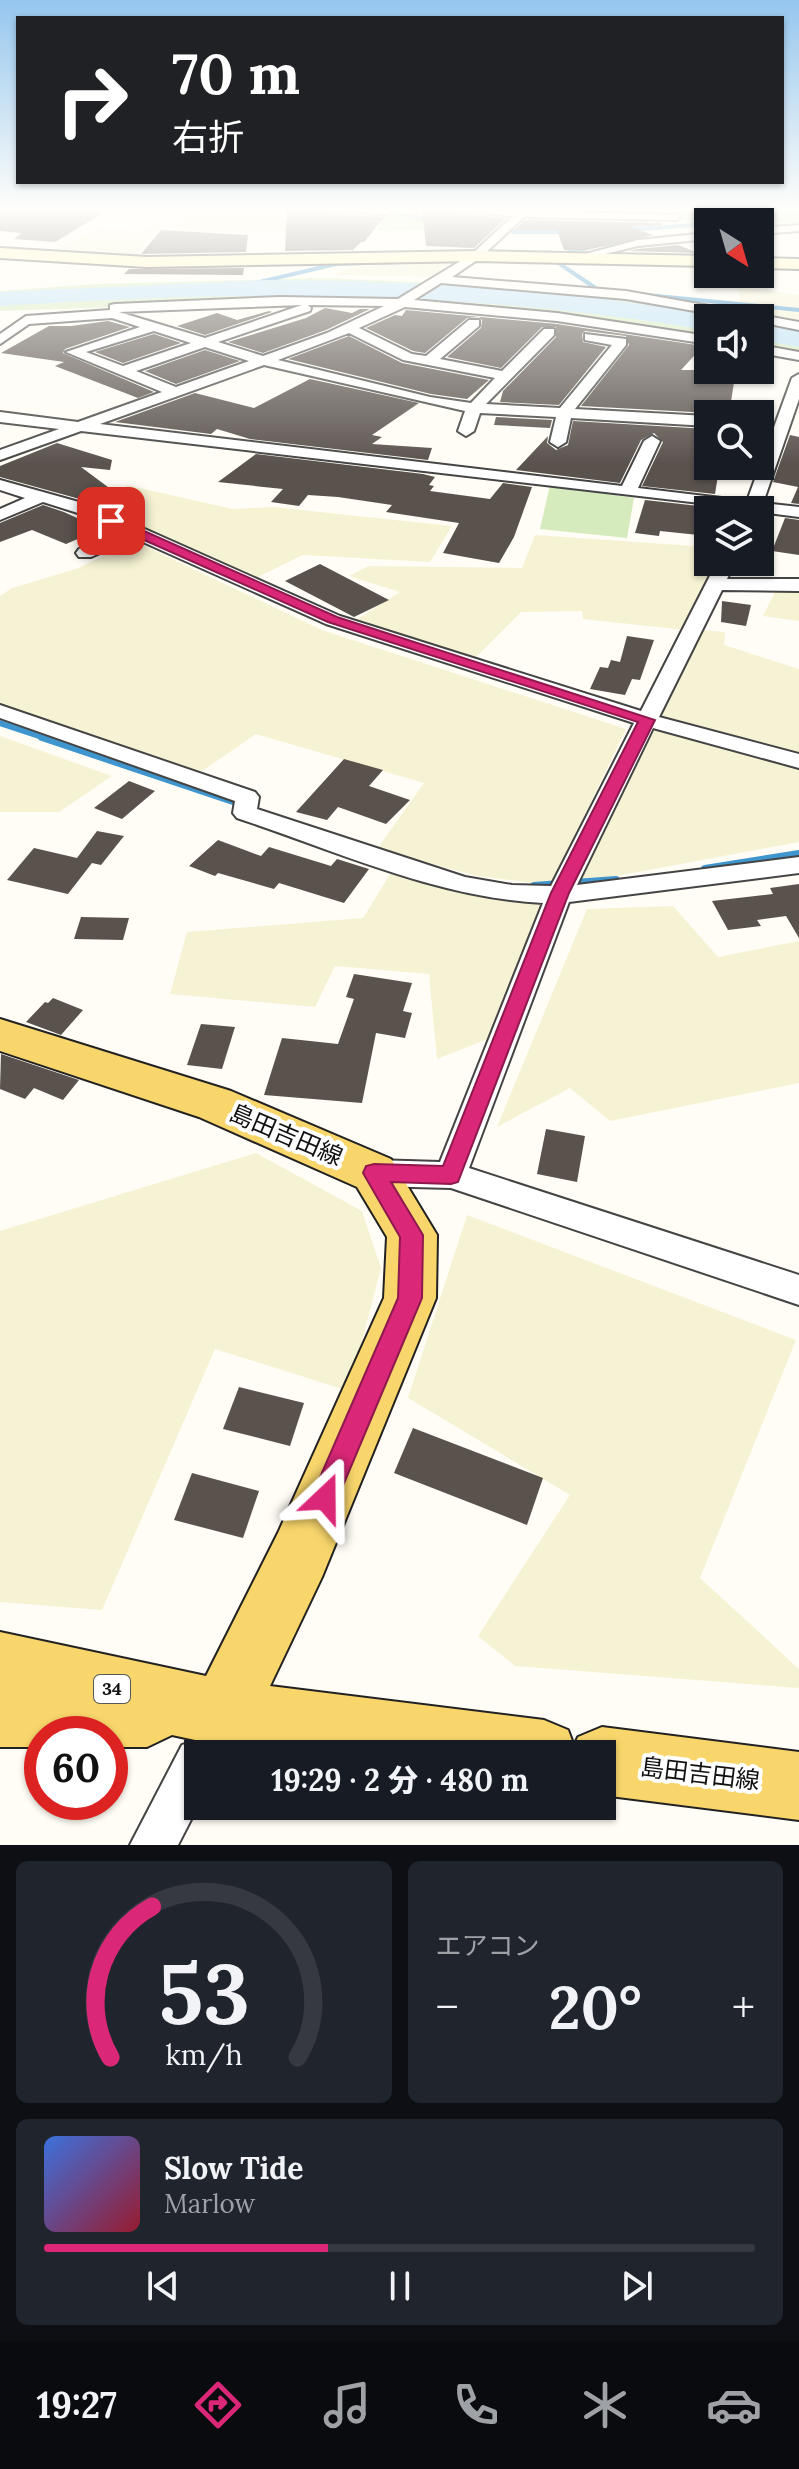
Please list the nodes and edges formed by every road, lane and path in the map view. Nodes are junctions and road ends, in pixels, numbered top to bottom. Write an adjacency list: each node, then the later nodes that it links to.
1 (416, 293): 3 (street)
2 (600, 293): 4 (street)
3 (399, 304): 5 (street); 6 (street); 13 (street)
4 (694, 307)
5 (13, 313)
6 (373, 316): 8 (street); 11 (street)
7 (774, 321): 9 (street)
8 (474, 323): 12 (street); 19 (street)
9 (799, 326)
10 (151, 327): 14 (street); 15 (street); 15 (street); 20 (street)
11 (349, 328): 18 (street); 19 (street)
12 (563, 334): 21 (street); 25 (street)
13 (694, 338)
14 (0, 340)
15 (206, 344): 18 (street); 20 (street)
16 (774, 352): 17 (street)
17 (799, 356)
18 (264, 361): 23 (street); 24 (street)
19 (428, 362): 21 (street)
20 (123, 371): 23 (street)
21 (504, 376): 24 (street)
22 (799, 380): 29 (street)
23 (176, 392): 30 (street)
24 (474, 408): 25 (street); 31 (street)
25 (564, 413): 27 (street); 33 (street)
26 (0, 417): 30 (street)
27 (694, 420)
28 (774, 425): 29 (street)
29 (783, 425): 38 (street)
30 (81, 426): 34 (street); 36 (street)
31 (466, 431)
32 (652, 441): 36 (street)
33 (558, 442)
34 (0, 455)
35 (0, 485): 37 (street)
36 (628, 491): 39 (street)
37 (43, 496): 42 (street); 43 (street)
38 (757, 496)
39 (694, 499)
40 (774, 509): 41 (street)
41 (799, 512)
42 (0, 515)
43 (134, 531): 44 (street); 49 (street)
44 (85, 553)
45 (719, 576): 46 (street)
46 (715, 584): 47 (street); 49 (street)
47 (799, 585)
48 (0, 711): 53 (street)
49 (647, 720): 51 (street); 53 (street)
50 (799, 736): 51 (street)
51 (798, 760)
52 (799, 865): 53 (street)
53 (563, 888): 56 (street)
54 (0, 1035): 55 (main road, 島田吉田線)
55 (374, 1173): 56 (street); 62 (main road)
56 (451, 1175): 57 (street)
57 (799, 1290)
58 (0, 1664): 61 (main road, 34)
59 (0, 1714): 60 (main road, 34)
60 (186, 1740)
61 (200, 1740)
62 (209, 1740)
63 (616, 1763): 64 (main road, 島田吉田線)
64 (799, 1786)
65 (184, 1788): 66 (street)
66 (153, 1845)

